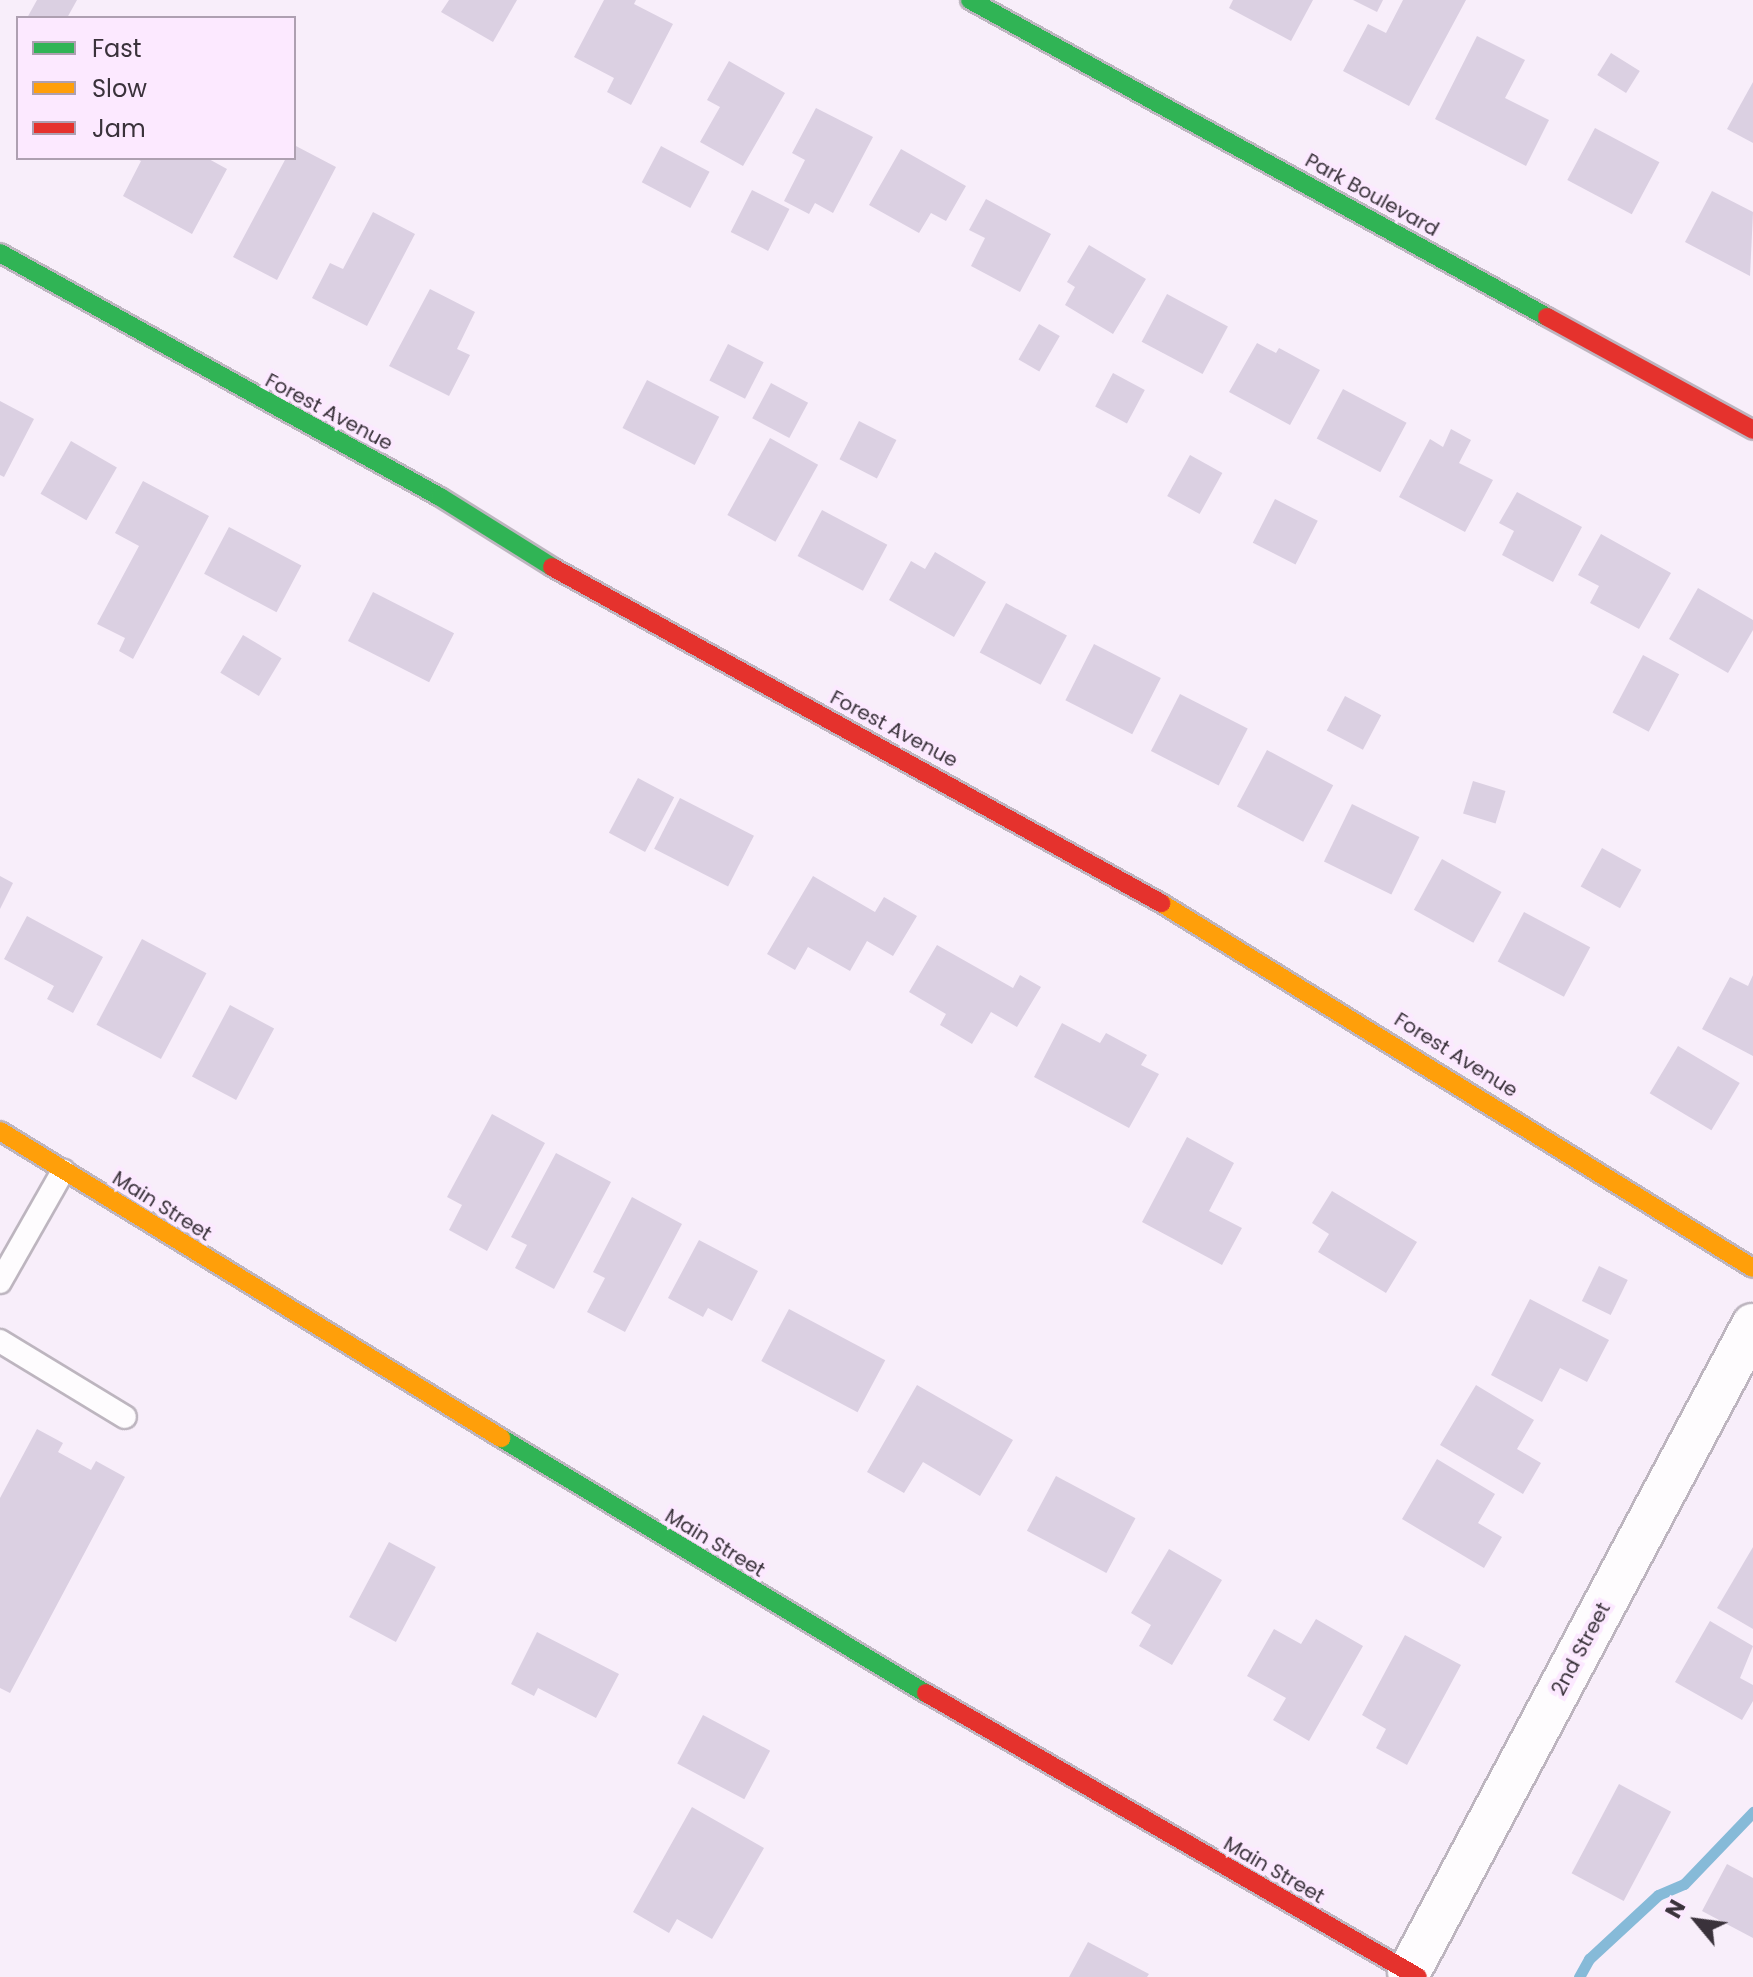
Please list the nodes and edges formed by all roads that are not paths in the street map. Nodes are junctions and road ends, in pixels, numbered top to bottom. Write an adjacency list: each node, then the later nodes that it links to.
1 (970, 0): 3 (street, Park Boulevard)
2 (0, 253): 6 (street, Forest Avenue)
3 (1753, 430)
4 (0, 1131): 5 (street, Main Street)
5 (63, 1171): 7 (lane); 11 (street, Main Street)
6 (1753, 1268)
7 (0, 1282)
8 (1753, 1325): 11 (street, 2nd Street)
9 (0, 1341): 10 (lane)
10 (125, 1417)
11 (1413, 1975)

